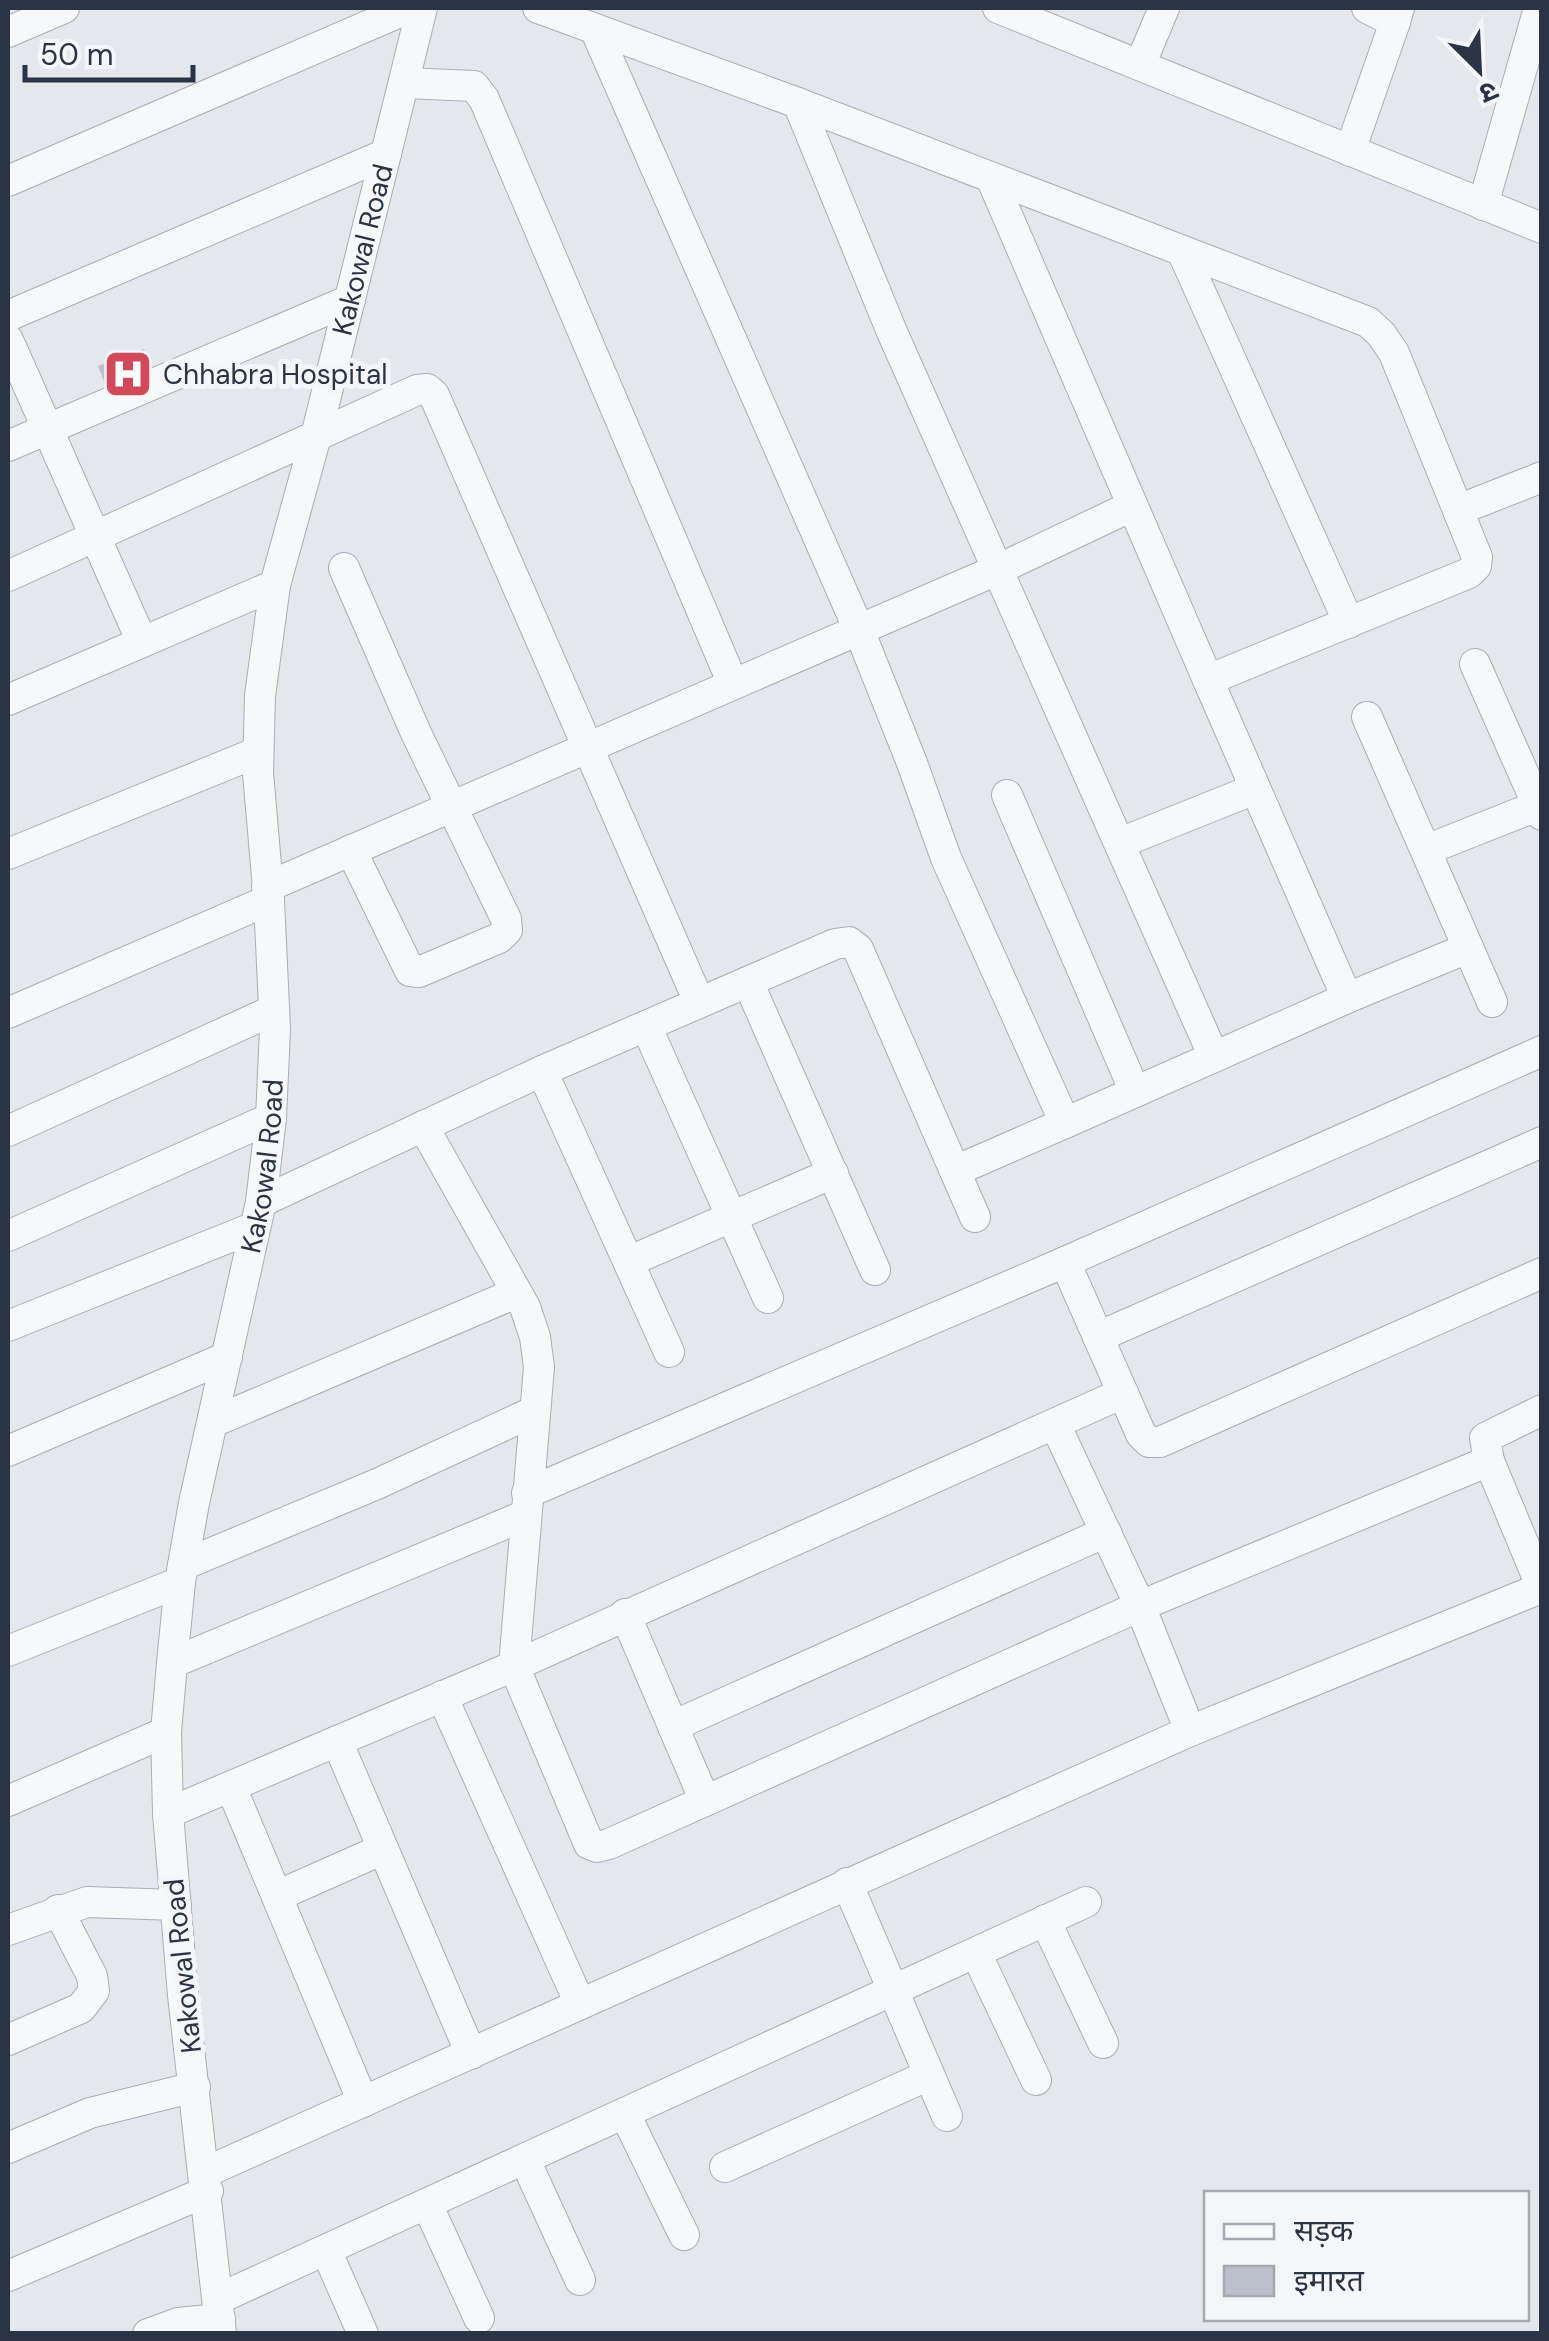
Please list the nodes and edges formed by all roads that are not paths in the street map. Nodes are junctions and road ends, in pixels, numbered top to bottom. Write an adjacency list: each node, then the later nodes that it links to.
1 (64, 8): 11 (street)
2 (409, 8): 18 (street)
3 (422, 8): 13 (street, Kakowal Road)
4 (538, 8): 10 (street)
5 (998, 8): 12 (street)
6 (1164, 8): 12 (street)
7 (1366, 8): 9 (street)
8 (1540, 8): 19 (street)
9 (1397, 15): 15 (street)
10 (595, 29): 14 (street); 37 (street)
11 (8, 32)
12 (1140, 64): 15 (street)
13 (405, 83): 16 (street, Kakowal Road); 41 (street)
14 (798, 102): 17 (street); 33 (street)
15 (1350, 152): 19 (street)
16 (386, 154): 22 (street, Kakowal Road); 23 (street)
17 (992, 180): 21 (street); 29 (street)
18 (8, 181)
19 (1484, 205): 20 (street)
20 (1542, 228)
21 (1182, 251): 30 (street); 36 (street)
22 (350, 300): 25 (street); 26 (street, Kakowal Road)
23 (8, 316)
24 (8, 340): 25 (street)
25 (49, 428): 27 (street); 31 (street)
26 (316, 436): 31 (street); 35 (street, Kakowal Road); 44 (street)
27 (8, 446)
28 (1542, 477): 30 (street)
29 (1132, 506): 33 (street); 40 (street)
30 (1458, 510): 36 (street)
31 (97, 536): 34 (street); 38 (street)
32 (344, 568): 48 (street)
33 (999, 569): 37 (street); 50 (street)
34 (8, 576)
35 (275, 585): 38 (street); 45 (street, Kakowal Road)
36 (1349, 623): 40 (street)
37 (858, 630): 41 (street); 68 (street)
38 (142, 642): 42 (street)
39 (1475, 664): 49 (street)
40 (1208, 680): 46 (street)
41 (733, 684): 44 (street)
42 (8, 700)
43 (1367, 716): 52 (street)
44 (588, 745): 48 (street); 58 (street)
45 (258, 752): 53 (street); 54 (street, Kakowal Road)
46 (1256, 789): 50 (street); 57 (street)
47 (1007, 795): 66 (street)
48 (452, 806): 51 (street); 51 (street)
49 (1540, 811): 52 (street)
50 (1120, 843): 64 (street)
51 (351, 850): 54 (street)
52 (1426, 850): 55 (street)
53 (8, 854)
54 (268, 893): 60 (street, Kakowal Road); 61 (street)
55 (1468, 948): 57 (street); 59 (street)
56 (748, 982): 58 (street); 72 (street); 73 (street)
57 (1348, 998): 64 (street)
58 (699, 1002): 62 (street)
59 (1492, 1002)
60 (274, 1010): 67 (street, Kakowal Road); 70 (street)
61 (8, 1013)
62 (646, 1026): 65 (street); 76 (street)
63 (1542, 1051): 79 (street)
64 (1214, 1057): 66 (street)
65 (542, 1071): 69 (street); 78 (street)
66 (1136, 1092): 68 (street)
67 (271, 1118): 74 (street, Kakowal Road); 77 (street)
68 (1066, 1123): 72 (street)
69 (423, 1126): 74 (street); 82 (street)
70 (8, 1131)
71 (1542, 1142): 85 (street)
72 (955, 1171): 75 (street)
73 (832, 1173): 76 (street); 80 (street)
74 (258, 1214): 84 (street); 87 (street, Kakowal Road)
75 (975, 1217)
76 (731, 1218): 78 (street); 83 (street)
77 (8, 1236)
78 (630, 1261): 86 (street)
79 (1066, 1262): 85 (street); 95 (street)
80 (875, 1270)
81 (1542, 1273): 88 (street)
82 (516, 1293): 90 (street); 91 (street)
83 (768, 1298)
84 (8, 1326)
85 (1098, 1338): 88 (street)
86 (669, 1352)
87 (227, 1357): 91 (street, Kakowal Road); 93 (street)
88 (1123, 1393): 92 (street)
89 (1542, 1410): 94 (street)
90 (535, 1411): 95 (street); 97 (street)
91 (213, 1422): 97 (street, Kakowal Road)
92 (1055, 1424): 96 (street); 100 (street)
93 (8, 1451)
94 (1489, 1461): 98 (street); 99 (street)
95 (527, 1504): 102 (street); 103 (street)
96 (1106, 1532): 99 (street); 105 (street)
97 (182, 1574): 101 (street); 102 (street, Kakowal Road)
98 (1541, 1588): 106 (street)
99 (1140, 1606): 106 (street); 111 (street)
100 (625, 1614): 103 (street); 105 (street)
101 (8, 1652)
102 (172, 1663): 107 (street, Kakowal Road)
103 (514, 1666): 104 (street); 111 (street)
104 (442, 1696): 108 (street); 123 (street)
105 (673, 1726): 111 (street)
106 (1190, 1731): 114 (street)
107 (166, 1732): 110 (street); 112 (street, Kakowal Road)
108 (337, 1741): 109 (street); 113 (street)
109 (230, 1786): 112 (street); 115 (street)
110 (8, 1801)
111 (705, 1801)
112 (168, 1813): 117 (street, Kakowal Road)
113 (383, 1849): 115 (street); 126 (street)
114 (846, 1883): 122 (street); 123 (street)
115 (278, 1896): 130 (street)
116 (1086, 1902): 119 (street)
117 (176, 1906): 118 (street); 129 (street, Kakowal Road)
118 (58, 1910): 120 (street); 124 (street)
119 (1046, 1920): 121 (street); 125 (street)
120 (8, 1930)
121 (976, 1952): 122 (street); 128 (street)
122 (894, 1990): 127 (street); 131 (street)
123 (580, 2004): 126 (street)
124 (8, 2040)
125 (1103, 2043)
126 (470, 2054): 130 (street)
127 (929, 2075): 132 (street); 135 (street)
128 (1036, 2080)
129 (195, 2088): 133 (street); 136 (street, Kakowal Road)
130 (363, 2102): 136 (street)
131 (625, 2114): 134 (street); 138 (street)
132 (947, 2116)
133 (8, 2148)
134 (524, 2160): 137 (street); 141 (street)
135 (725, 2167)
136 (207, 2181): 140 (street); 142 (street, Kakowal Road)
137 (427, 2204): 139 (street); 143 (street)
138 (684, 2234)
139 (326, 2250): 142 (street); 145 (street)
140 (8, 2276)
141 (580, 2280)
142 (220, 2317): 144 (street)
143 (479, 2318)
144 (148, 2334)
145 (362, 2334)

